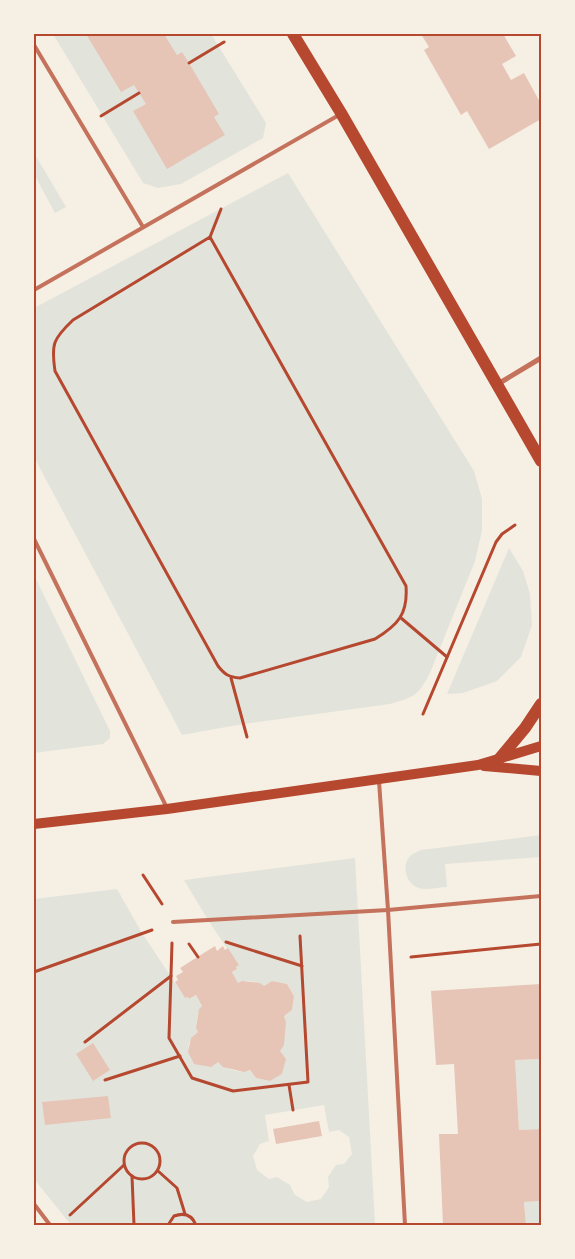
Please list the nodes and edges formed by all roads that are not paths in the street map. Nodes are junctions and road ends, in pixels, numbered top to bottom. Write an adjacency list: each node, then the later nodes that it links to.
1 (293, 34): 3 (main road)
2 (34, 45): 4 (lane)
3 (341, 114): 4 (lane); 7 (main road)
4 (144, 228): 5 (lane)
5 (34, 290)
6 (541, 358): 7 (street)
7 (498, 384): 8 (main road)
8 (541, 461)
9 (34, 539): 16 (lane)
10 (541, 704): 12 (main road)
11 (541, 746): 12 (main road)
12 (500, 758): 13 (main road)
13 (478, 765): 14 (main road); 15 (main road)
14 (541, 772)
15 (379, 779): 16 (main road); 19 (lane)
16 (167, 809): 17 (main road)
17 (34, 824)
18 (541, 896): 19 (lane)
19 (388, 910): 20 (lane); 23 (lane)
20 (173, 922)
21 (34, 1204): 22 (lane)
22 (50, 1225)
23 (405, 1225)

